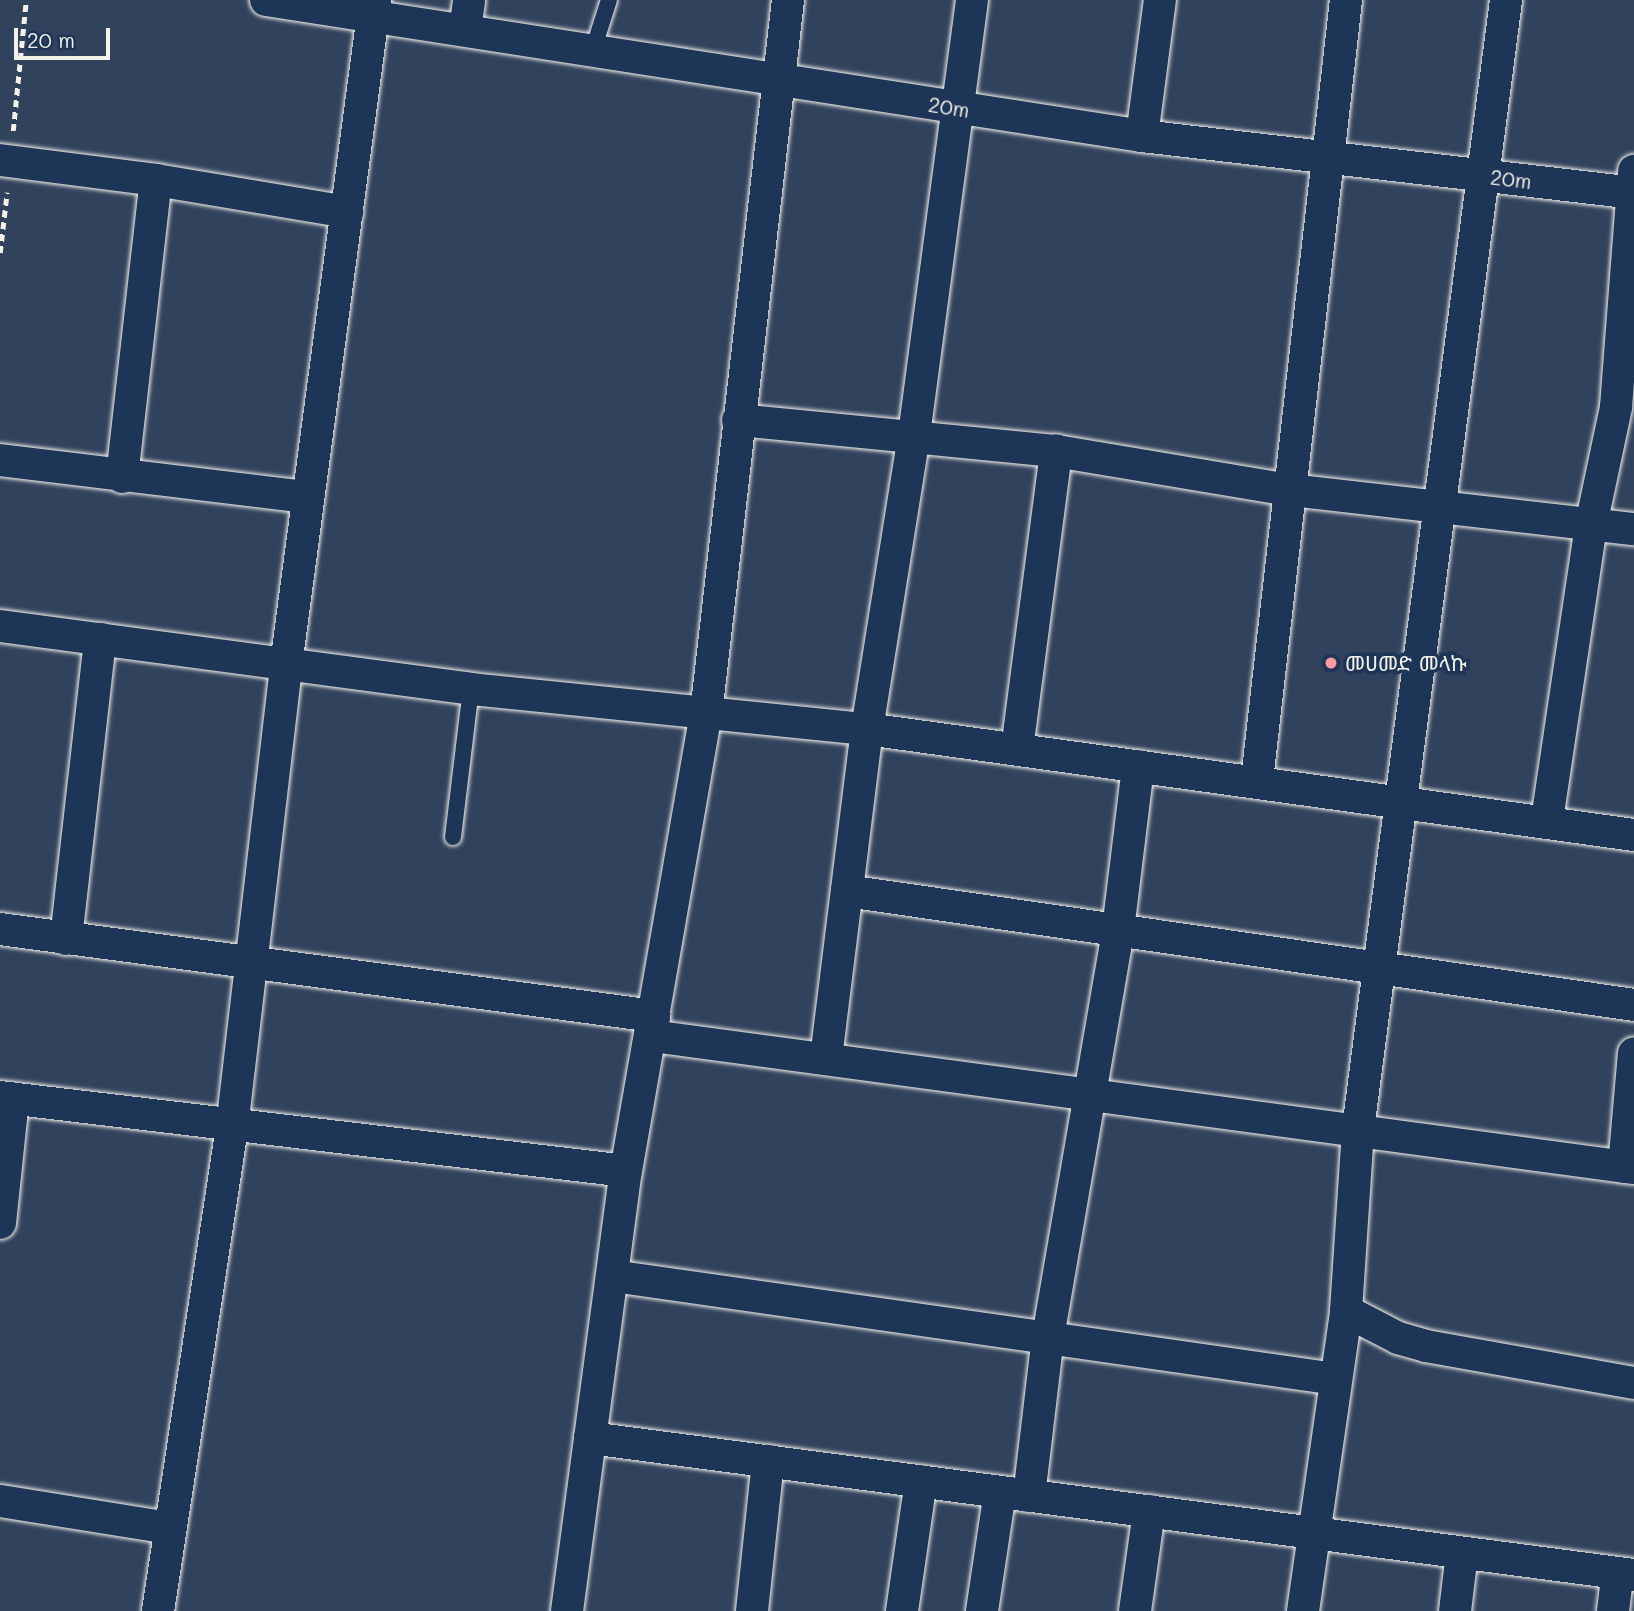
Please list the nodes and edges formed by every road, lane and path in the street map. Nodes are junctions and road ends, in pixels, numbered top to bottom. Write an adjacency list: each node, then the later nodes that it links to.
1 (266, 0): 8 (street, 20m)
2 (609, 0): 10 (lane)
3 (788, 0): 11 (street)
4 (972, 0): 12 (street)
5 (1160, 0): 13 (street)
6 (1346, 0): 14 (street)
7 (1506, 0): 16 (street)
8 (374, 8): 9 (street, 20m); 19 (street)
9 (467, 15): 10 (street, 20m)
10 (593, 50): 11 (street, 20m)
11 (780, 82): 12 (street, 20m); 20 (street)
12 (958, 108): 13 (street, 20m); 21 (street)
13 (1142, 136): 14 (street, 20m)
14 (1327, 158): 16 (street, 20m); 25 (street)
15 (0, 160): 17 (street)
16 (1483, 176): 18 (street, 20m); 27 (street)
17 (156, 180): 19 (street); 24 (street)
18 (1633, 186): 28 (street)
19 (346, 212): 26 (street)
20 (738, 420): 21 (street); 34 (street)
21 (914, 435): 22 (street); 35 (street)
22 (1056, 451): 25 (street); 36 (street)
23 (0, 460): 24 (street)
24 (122, 477): 26 (street)
25 (1290, 490): 27 (street); 38 (street)
26 (308, 497): 32 (street)
27 (1440, 506): 28 (street); 39 (street)
28 (1591, 525): 29 (street); 40 (street)
29 (1634, 529)
30 (0, 626): 31 (street)
31 (100, 639): 32 (street); 46 (street)
32 (286, 665): 33 (street); 47 (street)
33 (471, 689): 34 (street); 42 (lane)
34 (706, 714): 35 (street); 50 (street)
35 (867, 729): 36 (street); 43 (street)
36 (1017, 749): 37 (street)
37 (1138, 766): 38 (street); 45 (street)
38 (1257, 780): 39 (street)
39 (1401, 802): 40 (street); 48 (street)
40 (1547, 820): 41 (street)
41 (1634, 835)
42 (453, 837)
43 (847, 891): 45 (street); 52 (street)
44 (0, 929): 46 (street)
45 (1118, 930): 48 (street); 53 (street)
46 (66, 939): 47 (street)
47 (253, 963): 50 (street); 55 (street)
48 (1380, 968): 49 (street); 56 (street)
49 (1634, 1005)
50 (653, 1026): 52 (street); 58 (street)
51 (1634, 1053): 57 (street)
52 (826, 1058): 53 (street)
53 (1090, 1093): 56 (street); 62 (street)
54 (6, 1098): 55 (street); 59 (street)
55 (232, 1127): 58 (street); 71 (street)
56 (1358, 1129): 57 (street); 61 (street)
57 (1629, 1168)
58 (626, 1171): 60 (street)
59 (0, 1223)
60 (612, 1276): 62 (street); 65 (street)
61 (1346, 1311): 63 (street); 64 (street)
62 (1048, 1337): 63 (street); 68 (street)
63 (1336, 1379): 72 (street)
64 (1634, 1383)
65 (590, 1438): 66 (street); 76 (street)
66 (768, 1461): 67 (street); 77 (street)
67 (921, 1481): 68 (street); 78 (street)
68 (1015, 1494): 70 (street); 79 (street)
69 (0, 1501): 71 (street)
70 (1149, 1511): 72 (street); 80 (street)
71 (169, 1528): 75 (street)
72 (1314, 1533): 73 (street); 81 (street)
73 (1462, 1553): 74 (street); 82 (street)
74 (1626, 1574): 83 (street)
75 (158, 1611)
76 (567, 1611)
77 (752, 1611)
78 (902, 1611)
79 (982, 1611)
80 (1135, 1611)
81 (1303, 1611)
82 (1455, 1611)
83 (1613, 1611)

